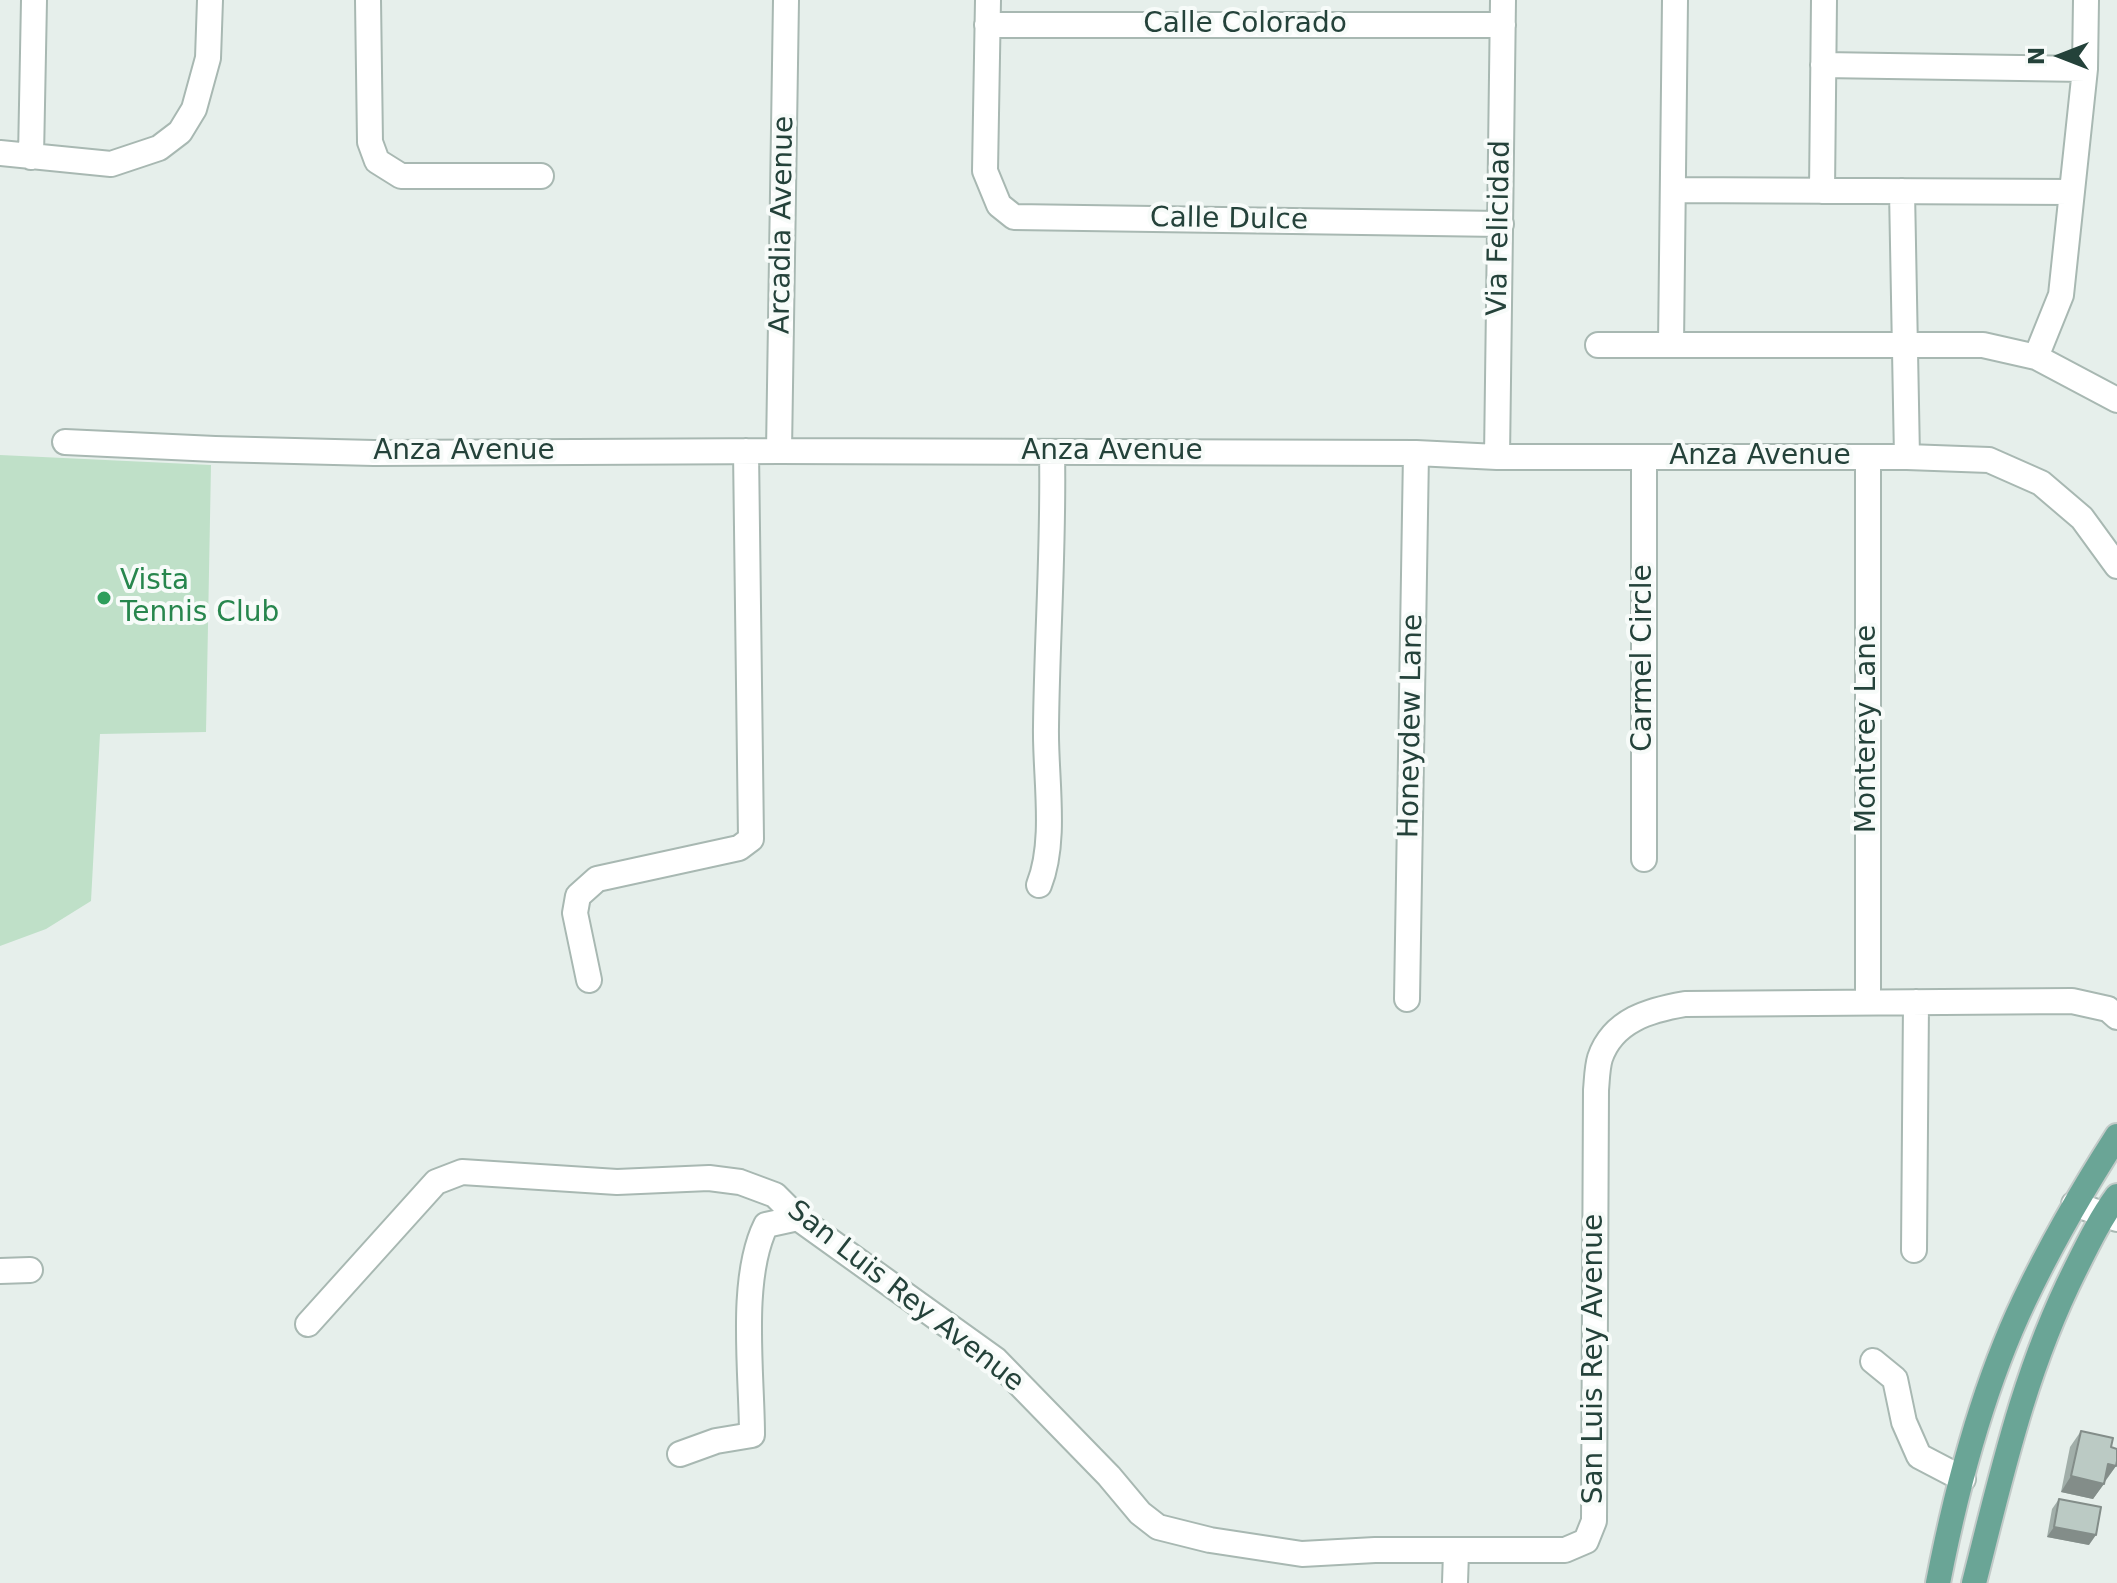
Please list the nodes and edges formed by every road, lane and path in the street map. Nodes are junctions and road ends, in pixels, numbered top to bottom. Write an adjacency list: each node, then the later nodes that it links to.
1 (34, 0): 15 (street)
2 (210, 0): 15 (street)
3 (368, 0): 16 (street)
4 (786, 0): 29 (street, Arcadia Avenue)
5 (988, 0): 10 (street)
6 (1503, 0): 11 (street, Via Felicidad)
7 (1675, 0): 17 (street)
8 (1824, 0): 12 (street)
9 (2086, 0): 13 (street)
10 (987, 25): 11 (street, Calle Colorado); 21 (street, Calle Dulce)
11 (1503, 25): 21 (street, Via Felicidad)
12 (1823, 65): 13 (street); 18 (street)
13 (2085, 69): 20 (street)
14 (0, 153): 15 (street)
15 (31, 157)
16 (541, 176)
17 (1673, 190): 18 (street); 23 (street)
18 (1822, 191): 19 (street)
19 (1902, 191): 20 (street); 24 (street)
20 (2071, 192): 25 (street)
21 (1501, 224): 32 (street, Via Felicidad)
22 (1598, 345): 23 (street)
23 (1671, 345): 24 (street)
24 (1905, 345): 25 (street); 35 (street)
25 (2036, 357): 26 (street)
26 (2117, 400)
27 (65, 442): 28 (street, Anza Avenue)
28 (746, 451): 29 (street, Anza Avenue); 39 (street)
29 (779, 451): 30 (street, Anza Avenue)
30 (1052, 452): 31 (street, Anza Avenue); 38 (street)
31 (1416, 453): 32 (street, Anza Avenue); 40 (street, Honeydew Lane)
32 (1497, 457): 33 (street, Anza Avenue)
33 (1644, 457): 34 (street, Anza Avenue); 37 (street, Carmel Circle)
34 (1868, 457): 35 (street, Anza Avenue); 41 (street, Monterey Lane)
35 (1907, 457): 36 (street, Anza Avenue)
36 (2117, 566)
37 (1644, 859)
38 (1039, 885)
39 (589, 980)
40 (1407, 999)
41 (1868, 1002): 42 (street, San Luis Rey Avenue); 55 (street, San Luis Rey Avenue)
42 (1916, 1002): 43 (street, San Luis Rey Avenue); 48 (street)
43 (2117, 1017)
44 (2117, 1136): 45 (main road)
45 (2074, 1204): 46 (street); 54 (main road)
46 (2112, 1210): 58 (main road)
47 (798, 1218): 51 (street, San Luis Rey Avenue); 53 (street); 55 (street, San Luis Rey Avenue)
48 (1914, 1250)
49 (30, 1270): 50 (street)
50 (0, 1271)
51 (308, 1324)
52 (1873, 1361): 54 (street)
53 (680, 1454)
54 (1963, 1479): 57 (main road)
55 (1456, 1552): 56 (street)
56 (1455, 1583)
57 (1938, 1583)
58 (1974, 1583)

